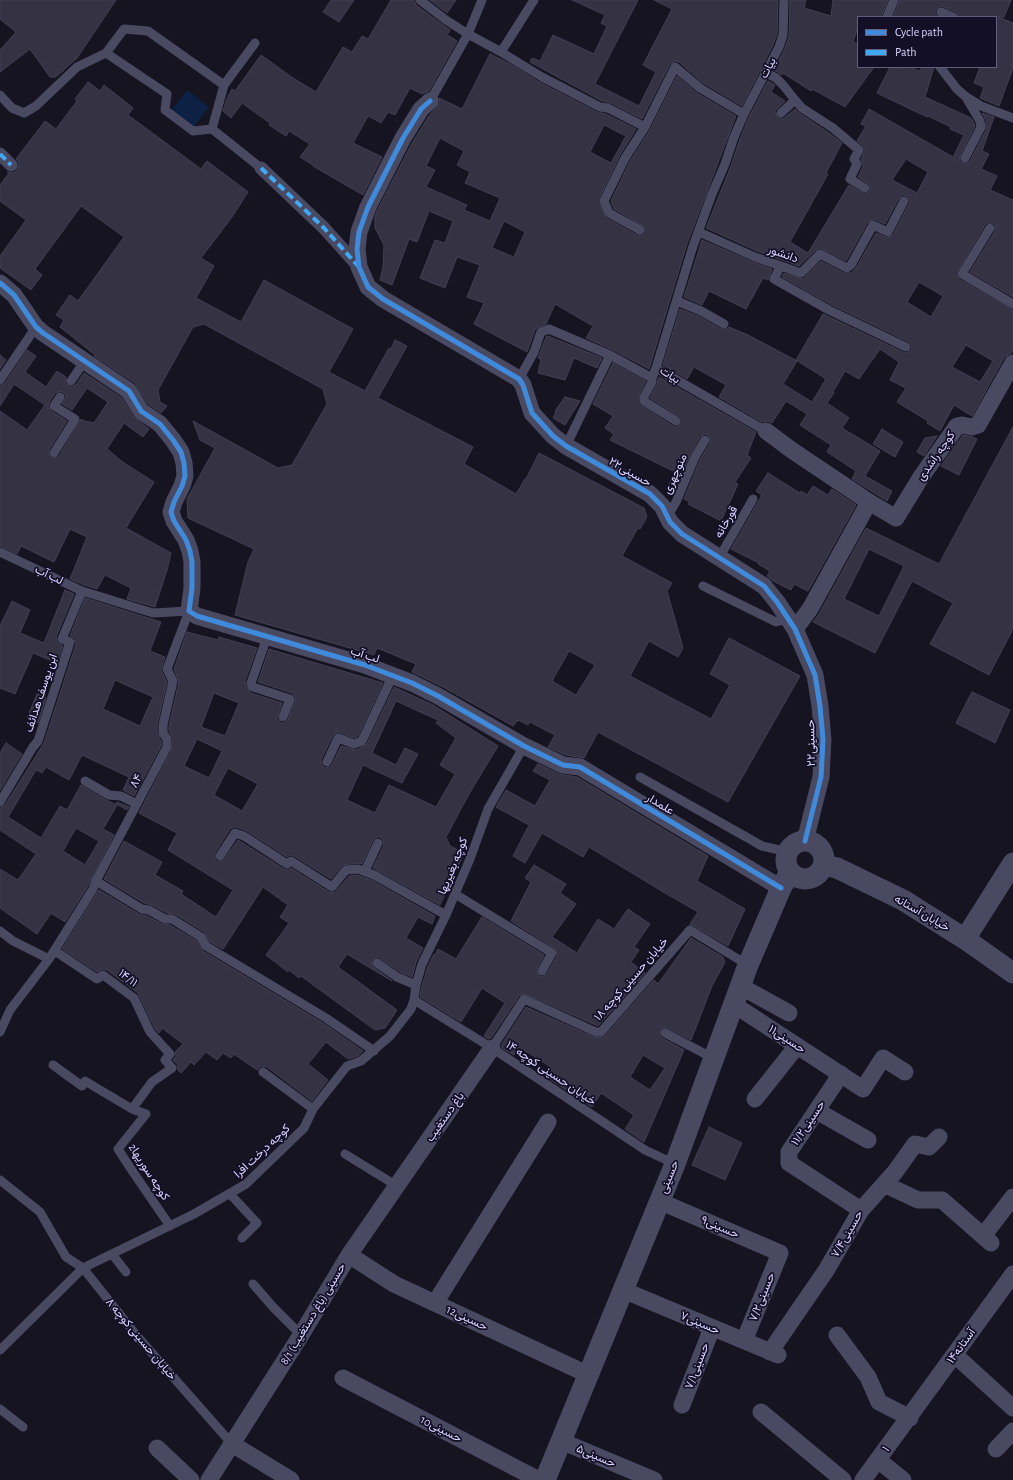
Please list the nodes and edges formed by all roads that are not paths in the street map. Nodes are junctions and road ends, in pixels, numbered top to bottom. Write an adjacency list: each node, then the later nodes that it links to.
1 (420, 0): 9 (lane)
2 (482, 0): 9 (lane)
3 (534, 0): 11 (lane)
4 (784, 0): 14 (lane, بیات)
5 (894, 0): 7 (lane)
6 (941, 12): 8 (lane)
7 (887, 16)
8 (951, 16)
9 (468, 34): 11 (lane); 19 (lane)
10 (255, 43): 15 (lane)
11 (501, 52): 23 (lane)
12 (106, 53): 15 (lane); 16 (lane); 24 (lane)
13 (941, 68): 17 (lane)
14 (765, 72): 18 (lane); 20 (lane, بیات)
15 (224, 85): 24 (lane)
16 (0, 95)
17 (966, 96): 22 (lane); 26 (lane)
18 (795, 100): 21 (lane); 29 (lane)
19 (430, 101): 34 (street)
20 (744, 114): 23 (lane); 33 (lane, بیات)
21 (781, 114)
22 (1013, 118)
23 (645, 127): 32 (lane)
24 (212, 129): 28 (lane)
25 (0, 154): 27 (street)
26 (965, 158)
27 (11, 165)
28 (261, 168): 34 (street)
29 (865, 188)
30 (904, 201): 35 (lane, دانشور)
31 (990, 228): 38 (lane)
32 (640, 230)
33 (699, 232): 35 (lane, دانشور); 37 (lane, بیات)
34 (358, 267): 47 (street)
35 (780, 267): 41 (lane)
36 (0, 283): 40 (street)
37 (677, 301): 39 (lane); 45 (lane, بیات)
38 (1013, 304)
39 (724, 324)
40 (36, 327): 43 (street); 48 (lane)
41 (906, 347)
42 (610, 355): 46 (lane); 47 (lane); 54 (lane)
43 (84, 362): 49 (lane); 63 (street)
44 (1013, 363): 57 (street, کوچه راشدی)
45 (656, 368): 46 (lane); 52 (lane, بیات)
46 (652, 378): 51 (lane)
47 (519, 379): 54 (street, حسینی۲۲)
48 (0, 380)
49 (71, 381)
50 (60, 397): 55 (lane)
51 (676, 421)
52 (766, 431): 57 (street, بیات)
53 (705, 440): 58 (lane, منوچهری)
54 (566, 446): 58 (street, حسینی۲۲)
55 (54, 452)
56 (753, 499): 60 (lane, قورخانه)
57 (869, 502): 64 (street)
58 (667, 517): 60 (street, حسینی۲۲)
59 (0, 552): 62 (lane, لب آب)
60 (719, 558): 64 (street, حسینی۲۲)
61 (703, 586): 64 (lane)
62 (82, 591): 63 (lane, لب آب); 72 (lane, ابن یوسف هدائف)
63 (188, 611): 65 (street, لب آب); 73 (lane, ۸۴)
64 (792, 624): 74 (street, حسینی۲۲)
65 (267, 636): 66 (street, لب آب); 67 (lane)
66 (393, 675): 68 (street, لب آب); 69 (lane)
67 (283, 718)
68 (524, 746): 81 (street, علمدار); 83 (lane, کوچه بغیریها)
69 (327, 762)
70 (640, 777): 76 (lane)
71 (85, 781): 73 (lane)
72 (0, 802)
73 (137, 804): 82 (lane, ۸۴)
74 (805, 841): 76 (street); 79 (street)
75 (378, 843): 80 (lane)
76 (788, 852): 81 (street)
77 (220, 856): 80 (lane)
78 (1013, 863): 86 (street)
79 (824, 865): 81 (street); 86 (street, خیابان آستانه)
80 (365, 871): 84 (lane)
81 (785, 880): 90 (street, حسینی)
82 (96, 881): 87 (lane, ۸۴); 101 (lane)
83 (454, 894): 84 (lane, کوچه بغیریها); 91 (lane)
84 (446, 916): 93 (lane, کوچه بغیریها)
85 (0, 931): 88 (lane)
86 (966, 938): 92 (street, خیابان آستانه)
87 (55, 951): 88 (lane, ۸۴); 108 (lane, ۱۴/۱۱)
88 (49, 959): 97 (lane, ۸۴)
89 (377, 963): 93 (lane)
90 (748, 965): 94 (street, حسینی); 100 (lane, خیابان حسینی کوچه ۱۸)
91 (542, 971)
92 (1013, 973)
93 (416, 985): 95 (lane, کوچه بغیریها)
94 (736, 995): 96 (street); 99 (street, حسینی۱۱); 102 (street, حسینی)
95 (414, 1000): 100 (lane, خیابان حسینی کوچه ۱۴); 101 (lane, کوچه درخت افرا)
96 (789, 1013)
97 (0, 1032)
98 (665, 1033): 102 (lane)
99 (797, 1046): 106 (street, حسینی۱۱); 107 (street)
100 (492, 1048): 115 (lane, خیابان حسینی کوچه ۱۴); 118 (street, باغ دستغیب)
101 (374, 1051): 109 (lane, کوچه درخت افرا)
102 (713, 1058): 115 (street, حسینی)
103 (53, 1065): 108 (lane)
104 (263, 1072): 109 (lane)
105 (905, 1072): 106 (street, حسینی۱۱)
106 (841, 1074): 110 (street, حسینی۱۱/۲)
107 (755, 1099)
108 (132, 1109): 123 (lane, کوچه سوریها2)
109 (313, 1109): 119 (lane, کوچه درخت افرا)
110 (817, 1111): 113 (street); 122 (street, حسینی۱۱/۲)
111 (548, 1122): 133 (street)
112 (939, 1137): 117 (street, حسینی۷/۴)
113 (868, 1140)
114 (345, 1154): 118 (lane)
115 (675, 1164): 121 (street, حسینی)
116 (0, 1180): 128 (lane, خیابان حسینی کوچه ۸)
117 (884, 1184): 120 (street); 122 (street, حسینی۷/۴)
118 (397, 1186): 127 (street, 8/1 حسینی (باغ دستغیب))
119 (230, 1194): 123 (lane, کوچه درخت افرا); 124 (lane)
120 (1013, 1197)
121 (660, 1201): 125 (street, حسینی۹); 132 (street, حسینی)
122 (861, 1210): 139 (street, حسینی۷/۴)
123 (170, 1226): 126 (lane, کوچه درخت افرا)
124 (242, 1238)
125 (780, 1253): 137 (street, حسینی۷/۲)
126 (112, 1254): 128 (lane, کوچه درخت افرا); 129 (lane)
127 (349, 1255): 133 (street, حسینی12); 135 (street, 8/1 حسینی (باغ دستغیب))
128 (83, 1268): 138 (lane); 151 (lane, خیابان حسینی کوچه ۸)
129 (126, 1272)
130 (1011, 1280): 140 (street, آستانه۱۴)
131 (253, 1284): 135 (lane)
132 (623, 1290): 134 (street, حسینی۷); 141 (street, حسینی)
133 (435, 1303): 141 (street, حسینی12)
134 (712, 1328): 137 (street, حسینی۷); 143 (street, حسینی۷/۱)
135 (301, 1335): 151 (street, 8/1 حسینی (باغ دستغیب))
136 (837, 1335): 147 (street)
137 (744, 1341): 139 (street, حسینی۷)
138 (0, 1350)
139 (774, 1353)
140 (955, 1355): 144 (street); 147 (street, آستانه۱۴)
141 (589, 1375): 150 (street, حسینی)
142 (343, 1378): 158 (street, حسینی10)
143 (682, 1405)
144 (1013, 1408)
145 (0, 1409): 148 (lane)
146 (761, 1412): 161 (street)
147 (910, 1418): 154 (street, ۱)
148 (23, 1427)
149 (1013, 1430): 153 (street)
150 (561, 1441): 159 (street, حسینی); 160 (street, حسینی۵)
151 (232, 1444): 156 (street, 8/1 حسینی (باغ دستغیب)); 157 (street, خیابان حسینی کوچه ۸)
152 (157, 1448): 155 (street)
153 (996, 1449)
154 (878, 1460): 162 (street, ۱); 163 (street)
155 (191, 1480)
156 (209, 1480)
157 (291, 1480)
158 (539, 1480)
159 (545, 1480)
160 (654, 1480)
161 (843, 1480)
162 (863, 1480)
163 (902, 1480)

